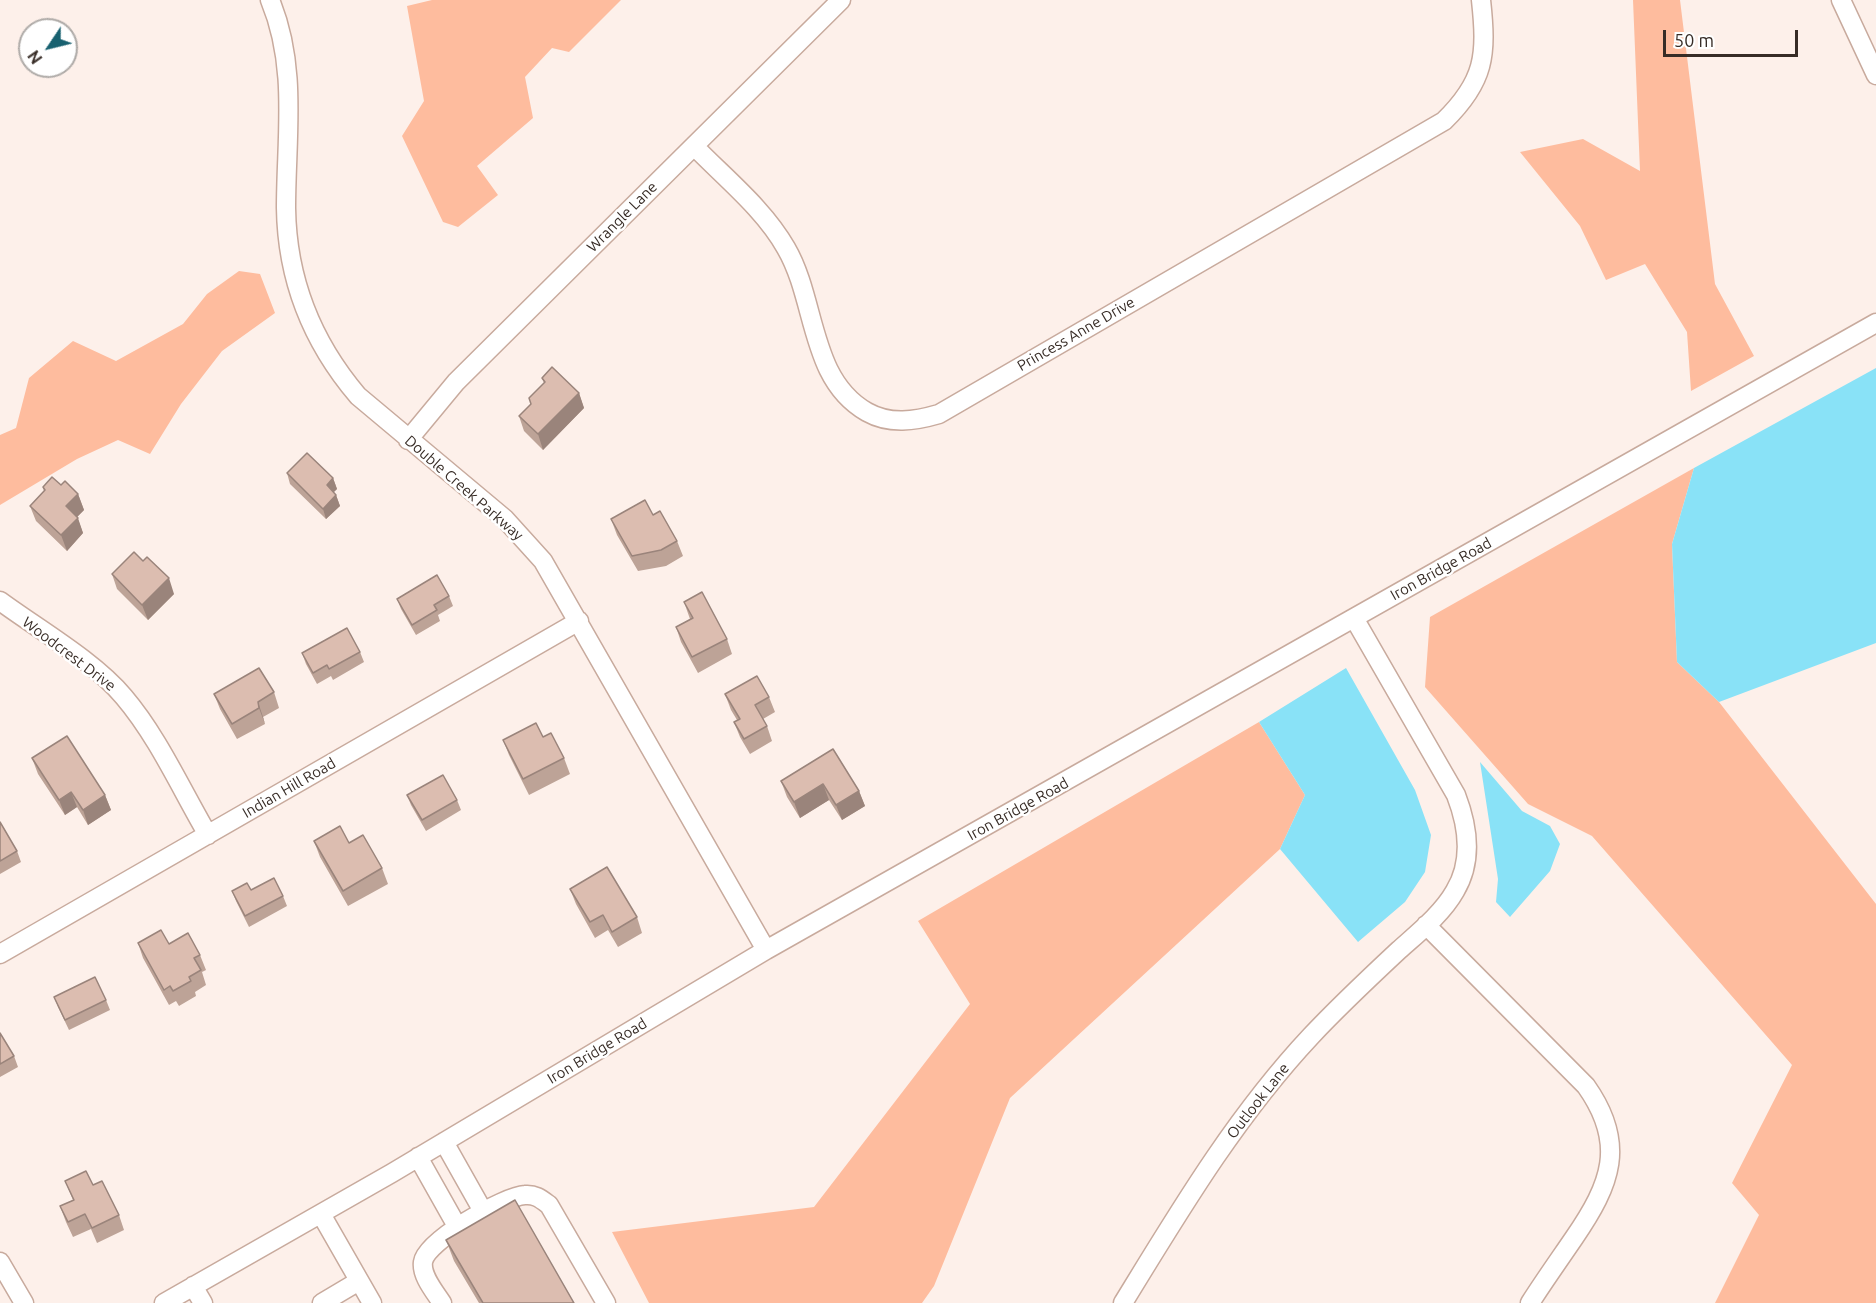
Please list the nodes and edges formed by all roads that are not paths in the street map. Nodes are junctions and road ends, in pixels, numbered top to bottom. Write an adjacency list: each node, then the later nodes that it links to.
1 (270, 0): 8 (street, Double Creek Parkway)
2 (841, 0): 6 (street, Wrangle Lane)
3 (1481, 0): 6 (street, Princess Anne Drive)
4 (1841, 0): 5 (street)
5 (1876, 75)
6 (694, 146): 8 (street, Wrangle Lane)
7 (1876, 323): 10 (street, Iron Bridge Road)
8 (408, 440): 11 (street, Double Creek Parkway)
9 (0, 601): 12 (street, Woodcrest Drive)
10 (1354, 618): 13 (street, Outlook Lane); 14 (street, Iron Bridge Road)
11 (579, 621): 12 (street, Indian Hill Road); 14 (street, Double Creek Parkway)
12 (208, 835): 15 (street, Indian Hill Road)
13 (1426, 925): 31 (street, Outlook Lane); 32 (street)
14 (766, 951): 16 (street, Iron Bridge Road)
15 (0, 954)
16 (444, 1142): 17 (street, Iron Bridge Road); 18 (street)
17 (418, 1157): 19 (street, Iron Bridge Road); 20 (street)
18 (484, 1213): 20 (street); 30 (street)
19 (321, 1214): 22 (street); 23 (street, Iron Bridge Road)
20 (458, 1228): 29 (street)
21 (0, 1262): 24 (street)
22 (359, 1281): 27 (street); 28 (street)
23 (193, 1286): 25 (street, Iron Bridge Road); 26 (street)
24 (24, 1303)
25 (164, 1303)
26 (203, 1303)
27 (321, 1303)
28 (372, 1303)
29 (442, 1303)
30 (606, 1303)
31 (1122, 1303)
32 (1530, 1303)

